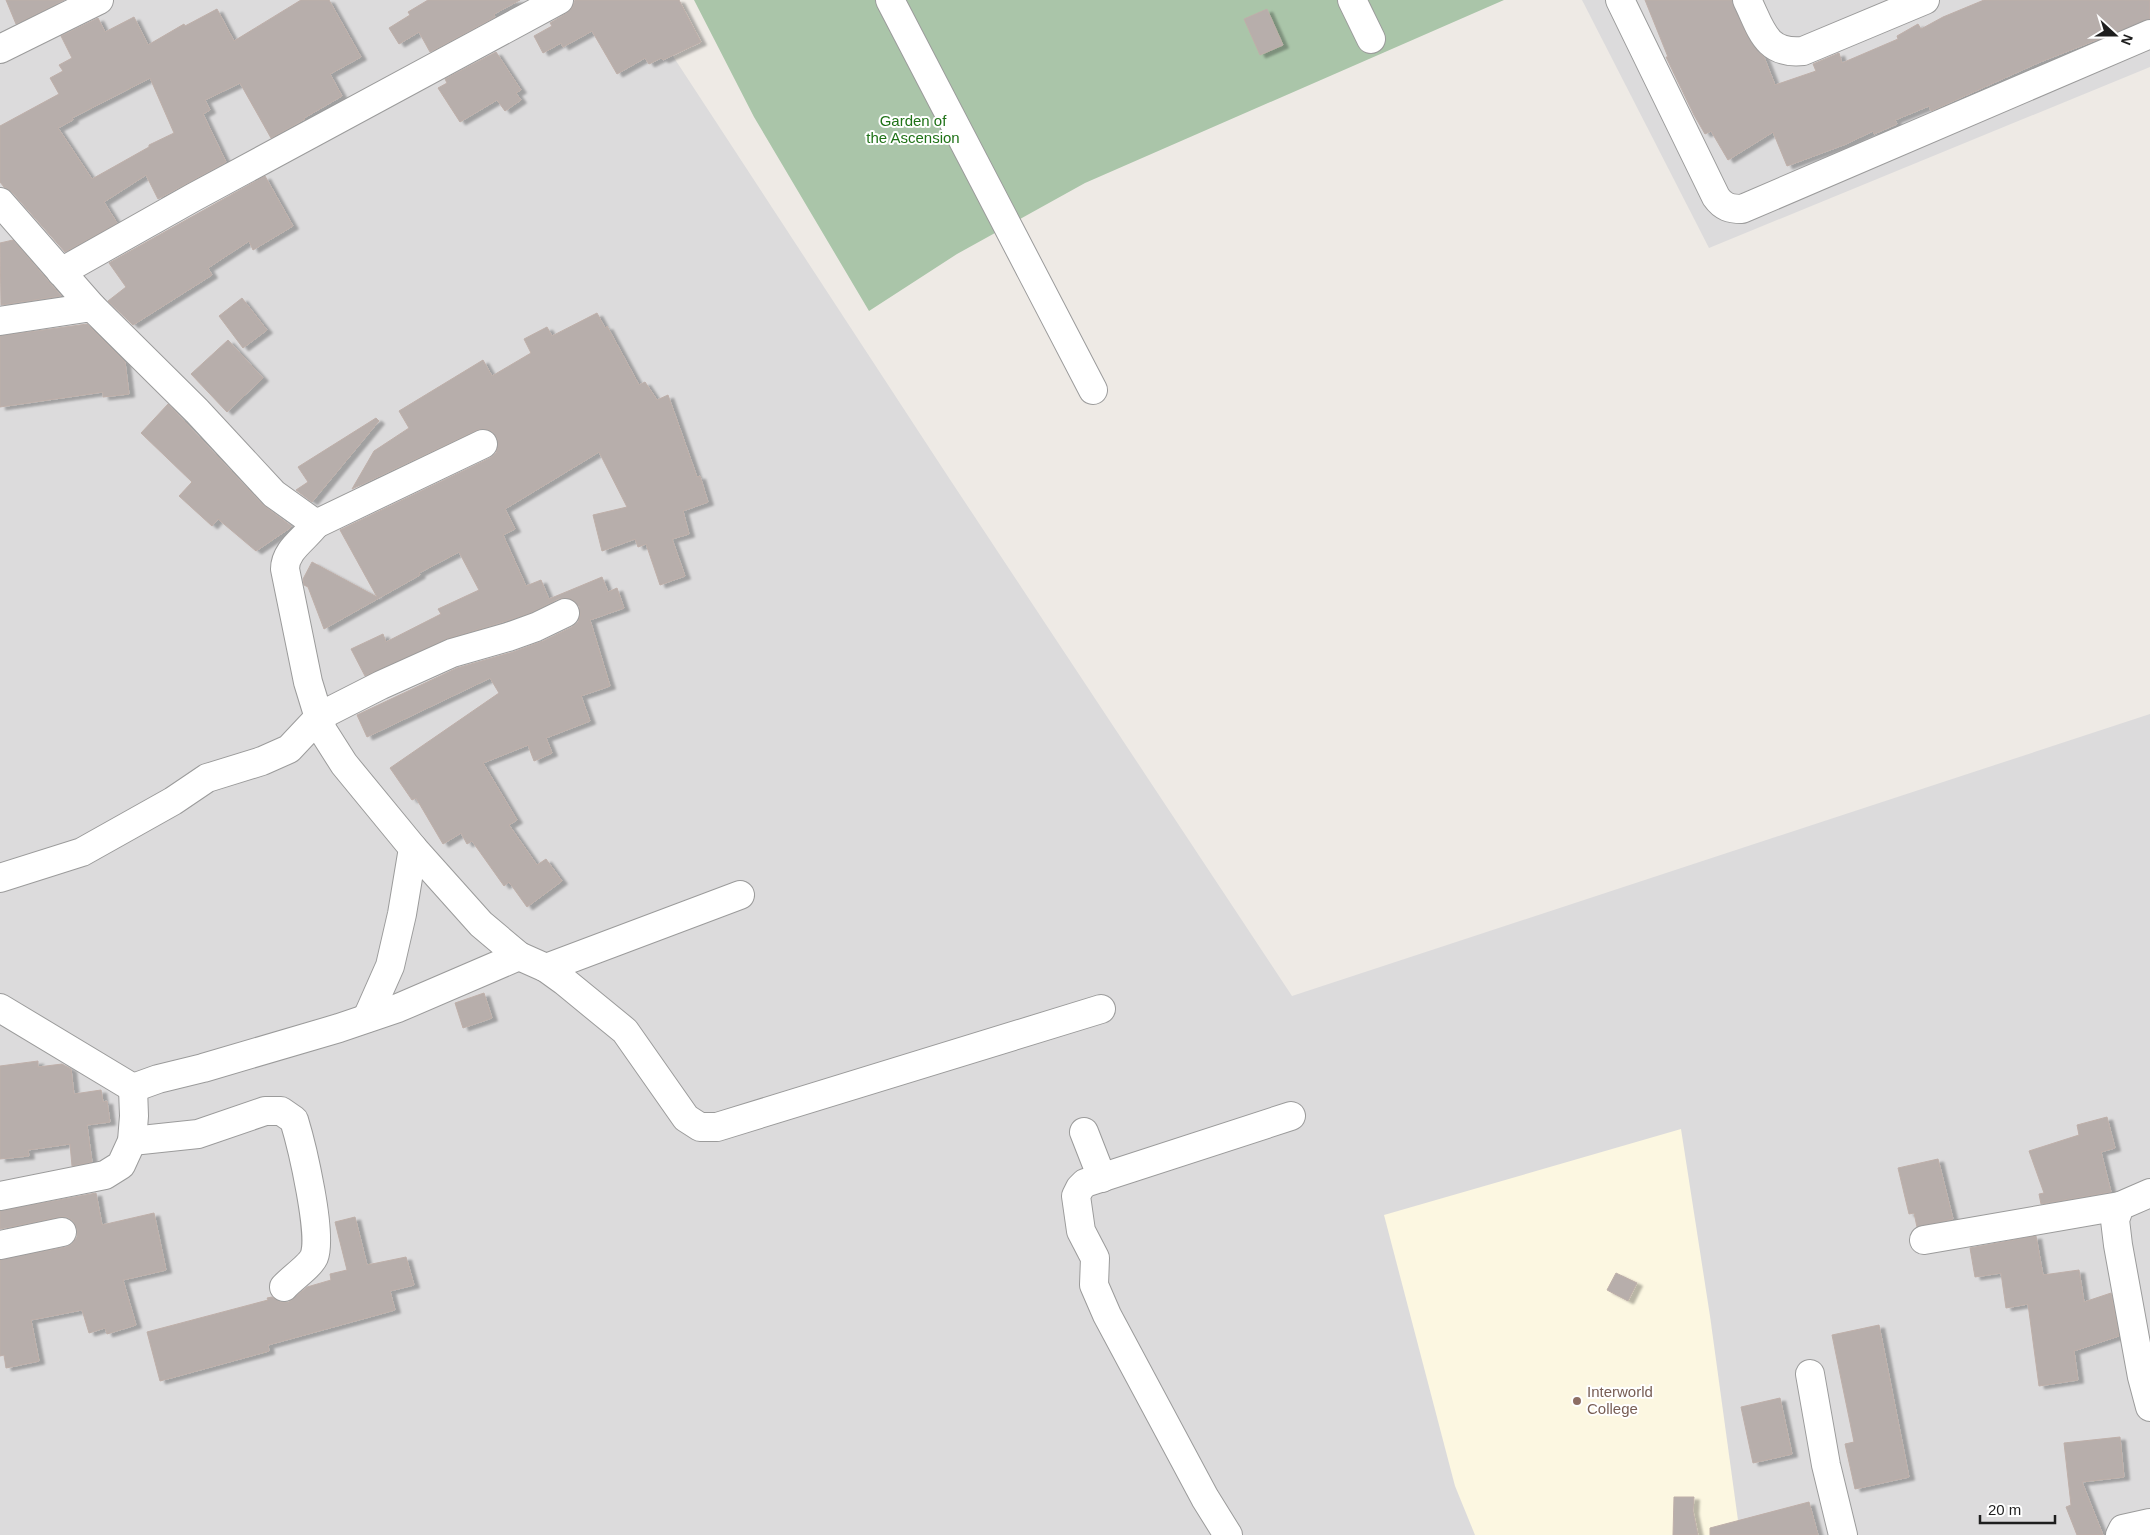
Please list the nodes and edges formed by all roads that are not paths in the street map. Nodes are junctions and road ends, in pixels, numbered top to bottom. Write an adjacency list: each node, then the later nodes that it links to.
1 (99, 0): 10 (street)
2 (559, 0): 12 (street)
3 (890, 0): 15 (street)
4 (1352, 0): 9 (street)
5 (1620, 0): 8 (street)
6 (1748, 0): 7 (street)
7 (1925, 0)
8 (2150, 34)
9 (1371, 39)
10 (0, 48)
11 (0, 202): 12 (street)
12 (61, 272): 13 (street)
13 (92, 307): 14 (street); 17 (street)
14 (0, 322)
15 (1093, 390)
16 (483, 444): 17 (street)
17 (316, 524): 19 (street)
18 (565, 613): 19 (street)
19 (320, 716): 20 (street); 21 (street)
20 (413, 848): 23 (street); 27 (street)
21 (0, 878)
22 (740, 895): 24 (street)
23 (518, 956): 24 (street); 27 (street)
24 (546, 968): 26 (street)
25 (0, 1008): 28 (street)
26 (1101, 1009)
27 (367, 1018): 28 (street)
28 (133, 1088): 31 (street)
29 (1291, 1116): 32 (street)
30 (1084, 1132): 32 (street)
31 (132, 1142): 34 (street); 39 (street)
32 (1102, 1178): 43 (street)
33 (2150, 1193): 35 (street)
34 (0, 1196)
35 (2120, 1206): 37 (street); 41 (street)
36 (62, 1232): 38 (street)
37 (1924, 1240)
38 (0, 1245)
39 (284, 1287)
40 (1810, 1374): 44 (street)
41 (2150, 1407)
42 (2150, 1523): 45 (street)
43 (1228, 1535)
44 (1843, 1535)
45 (2120, 1535)

